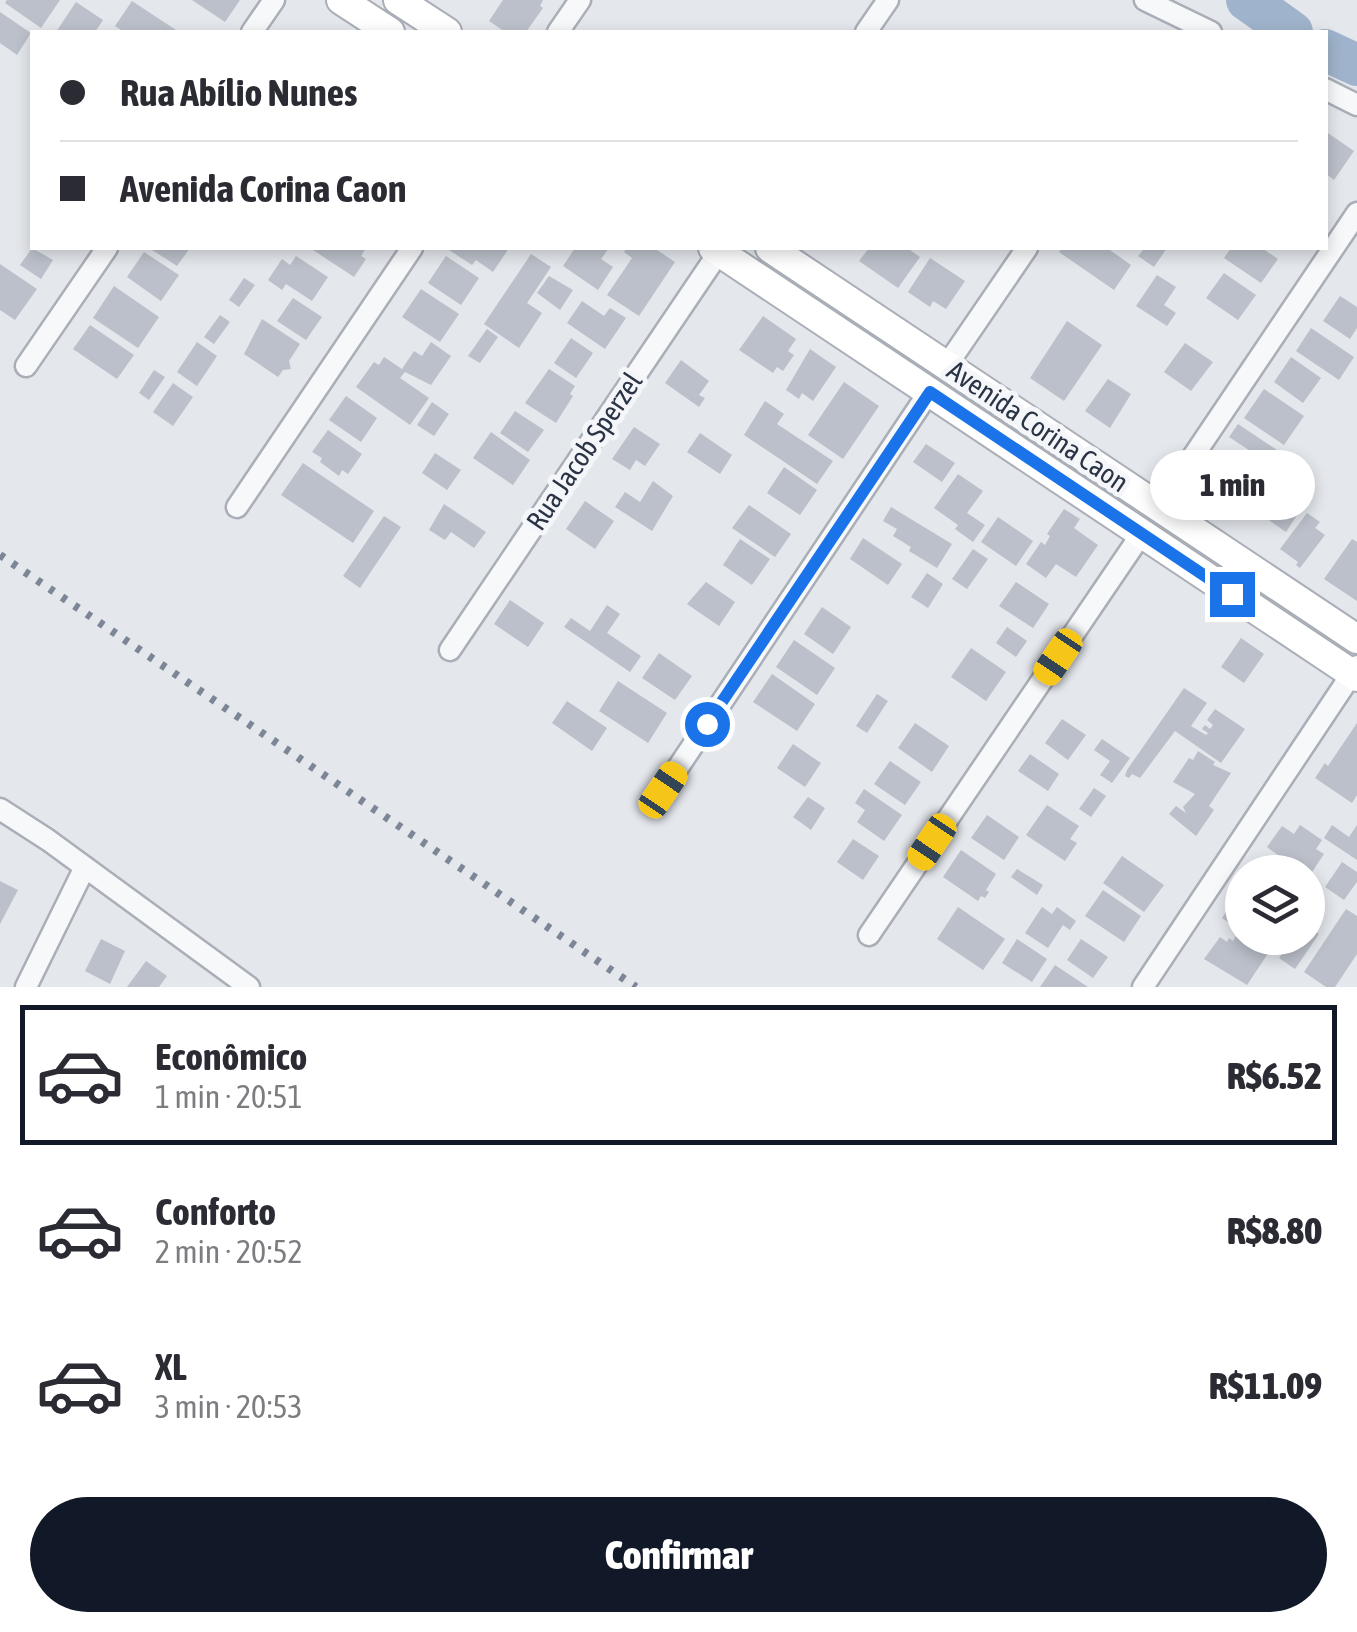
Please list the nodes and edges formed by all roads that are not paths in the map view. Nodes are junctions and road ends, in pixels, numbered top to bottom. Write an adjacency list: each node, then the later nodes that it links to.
1 (274, 0): 8 (street)
2 (341, 0): 9 (main road)
3 (398, 0): 10 (main road)
4 (580, 0): 11 (street)
5 (888, 0): 12 (street)
6 (1145, 0): 7 (street)
7 (1176, 25): 13 (street)
8 (253, 30)
9 (387, 30)
10 (444, 30)
11 (559, 30)
12 (867, 30)
13 (1201, 30)
14 (1328, 90): 15 (street)
15 (1357, 105)
16 (1357, 214): 26 (street)
17 (105, 250): 22 (street)
18 (411, 250): 25 (street)
19 (716, 250): 24 (main road, Avenida Corina Caon); 29 (street, Rua Jacob Sperzel)
20 (773, 250): 23 (main road, Avenida Corina Caon)
21 (1025, 250): 23 (street)
22 (26, 366)
23 (947, 366): 26 (main road, Avenida Corina Caon)
24 (930, 392): 27 (main road, Avenida Corina Caon); 31 (street)
25 (237, 507)
26 (1159, 507): 28 (main road, Avenida Corina Caon)
27 (1142, 534): 30 (main road, Avenida Corina Caon); 34 (street)
28 (1357, 639)
29 (450, 650)
30 (1355, 672): 37 (street)
31 (663, 790)
32 (0, 809): 33 (street)
33 (85, 867): 35 (street); 36 (street)
34 (869, 935)
35 (26, 987)
36 (249, 987)
37 (1143, 987)

